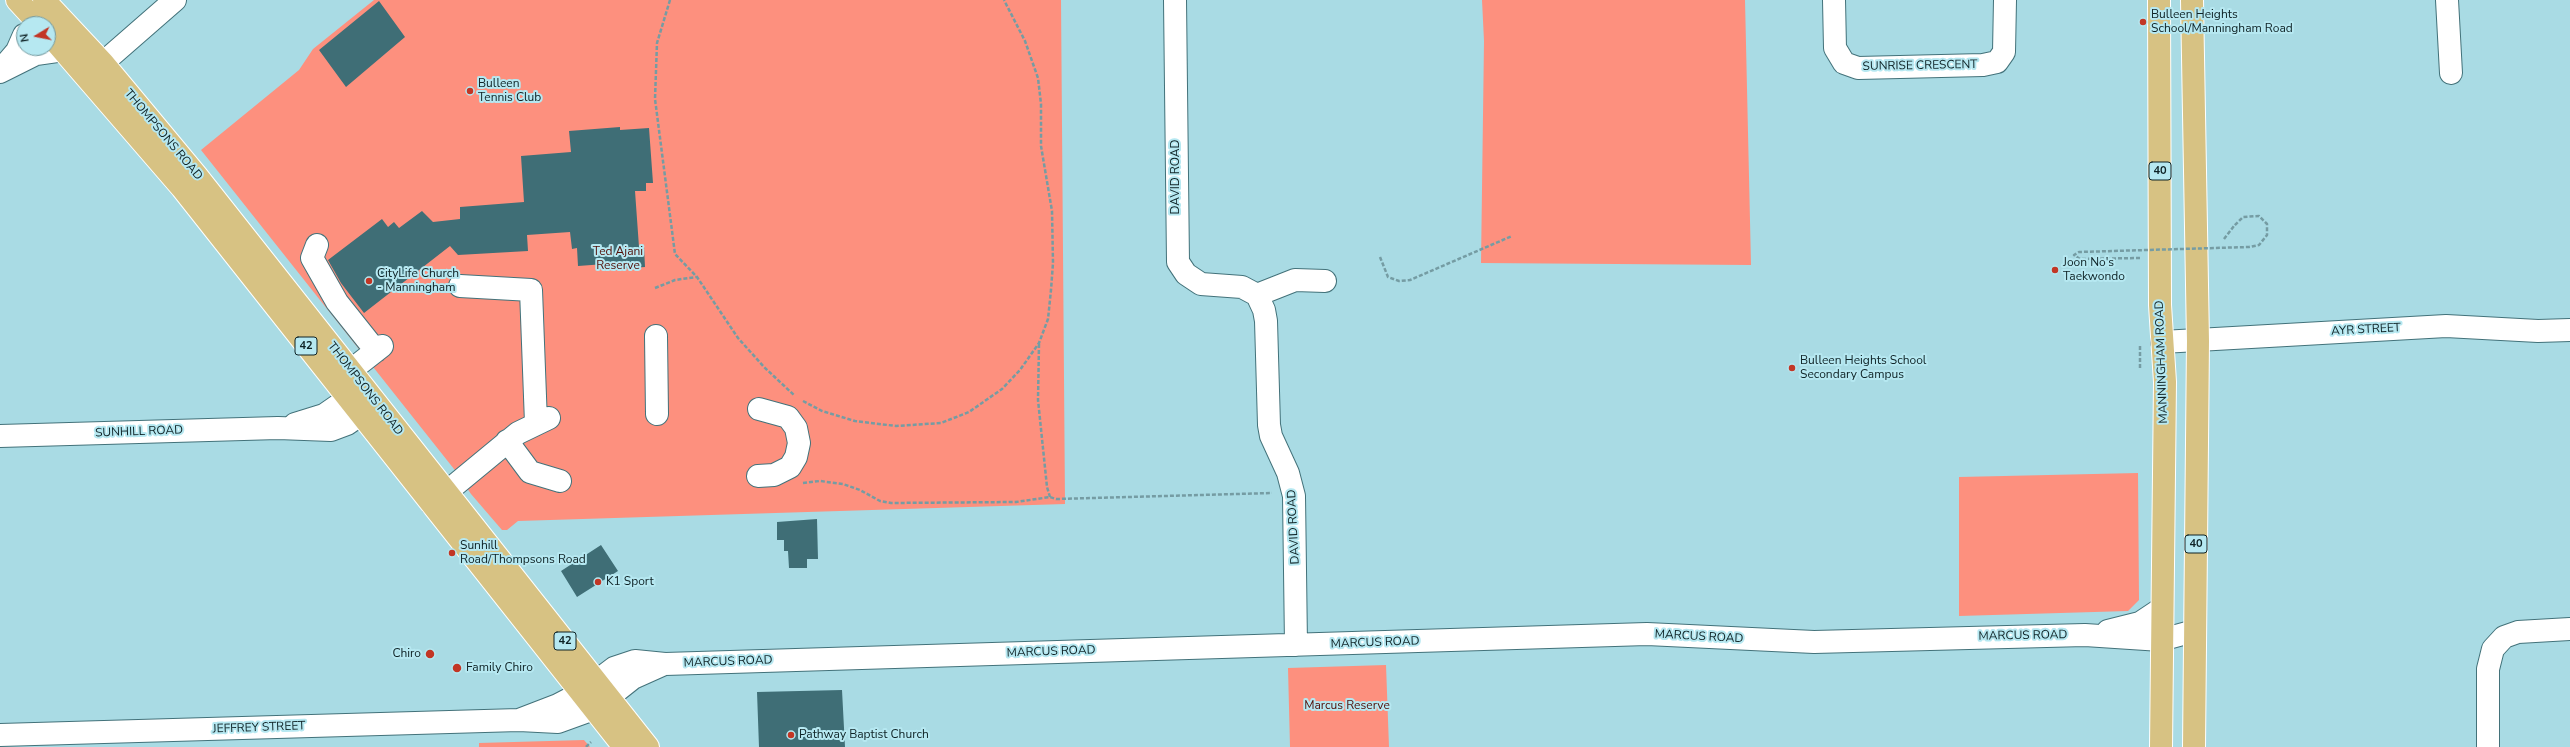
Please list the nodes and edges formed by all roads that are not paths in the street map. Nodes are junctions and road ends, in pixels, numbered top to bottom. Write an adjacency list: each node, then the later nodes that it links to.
1 (175, 0): 12 (street)
2 (1175, 0): 18 (street, DAVID ROAD)
3 (1834, 0): 4 (street, SUNRISE CRESCENT)
4 (2005, 0)
5 (2159, 0): 22 (main road, MANNINGHAM ROAD / 40)
6 (2192, 0): 21 (main road, 40)
7 (2447, 0): 14 (street)
8 (31, 12): 12 (main road, THOMPSONS ROAD / 42)
9 (56, 42): 10 (main road, THOMPSONS ROAD / 42)
10 (64, 50): 12 (main road, THOMPSONS ROAD / 42); 13 (street)
11 (16, 51): 13 (street)
12 (95, 70): 23 (main road, THOMPSONS ROAD / 42)
13 (0, 72)
14 (2451, 73)
15 (317, 245): 23 (street, SUNHILL ROAD)
16 (1325, 280): 18 (street)
17 (460, 286): 27 (street)
18 (1257, 295): 36 (street, DAVID ROAD)
19 (2570, 330): 21 (street, AYR STREET)
20 (656, 336): 25 (street)
21 (2198, 340): 22 (street, AYR STREET); 33 (main road, 40)
22 (2162, 342): 31 (main road, MANNINGHAM ROAD / 40)
23 (355, 393): 26 (street, SUNHILL ROAD); 30 (main road, THOMPSONS ROAD / 42)
24 (759, 409): 28 (street)
25 (657, 414)
26 (0, 436)
27 (507, 441): 29 (street); 30 (street)
28 (758, 476)
29 (560, 482)
30 (439, 498): 37 (main road, THOMPSONS ROAD / 42)
31 (2161, 609): 34 (street, MARCUS ROAD); 35 (main road, MANNINGHAM ROAD / 40)
32 (2570, 629): 43 (street)
33 (2194, 631): 35 (street, MARCUS ROAD); 42 (main road, 40)
34 (2085, 635): 35 (street, MARCUS ROAD); 36 (street, MARCUS ROAD)
35 (2161, 640): 41 (main road, MANNINGHAM ROAD / 40)
36 (1296, 645): 37 (street, MARCUS ROAD)
37 (595, 695): 38 (street, JEFFREY STREET); 39 (main road, THOMPSONS ROAD / 42); 40 (main road, THOMPSONS ROAD / 42)
38 (0, 735)
39 (624, 747)
40 (648, 747)
41 (2161, 747)
42 (2194, 747)
43 (2488, 747)

